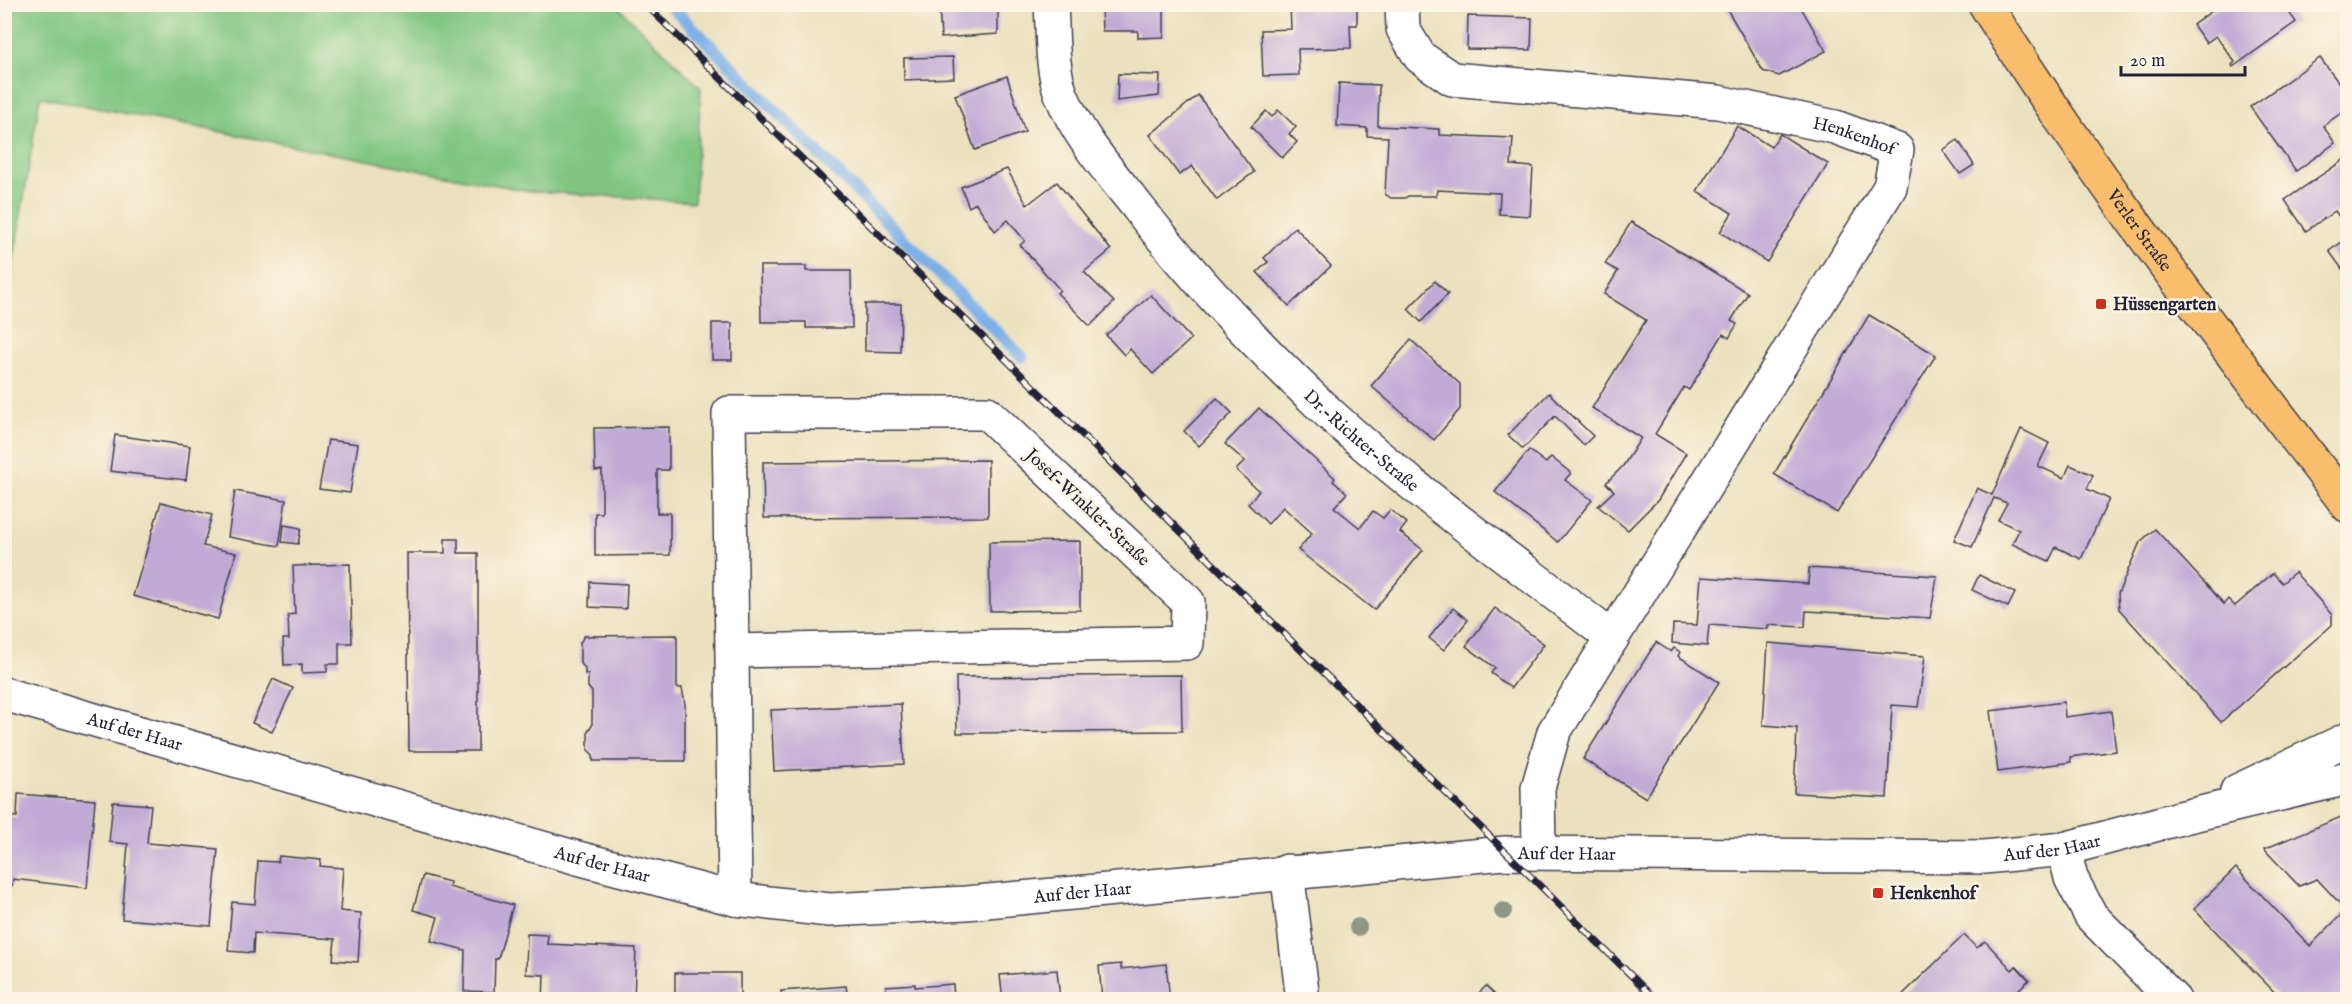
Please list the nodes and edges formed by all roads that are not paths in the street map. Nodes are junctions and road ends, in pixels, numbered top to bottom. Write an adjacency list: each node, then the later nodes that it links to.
1 (1052, 4): 5 (street, Dr.-Richter-Straße)
2 (1402, 4): 5 (street, Henkenhof)
3 (1985, 4): 4 (main road, Verler Straße)
4 (2348, 506)
5 (1612, 638): 12 (street)
6 (732, 651): 6 (street, Josef-Winkler-Straße); 14 (street, Josef-Winkler-Straße)
7 (4, 694): 14 (street, Auf der Haar)
8 (2348, 739): 10 (street, Auf der Haar)
9 (2348, 778): 10 (street, Auf der Haar)
10 (2184, 817): 11 (street, Auf der Haar)
11 (2064, 849): 12 (street, Auf der Haar); 16 (street)
12 (1539, 852): 13 (street, Auf der Haar)
13 (1287, 871): 14 (street, Auf der Haar); 15 (street)
14 (735, 899)
15 (1303, 999)
16 (2174, 999)

